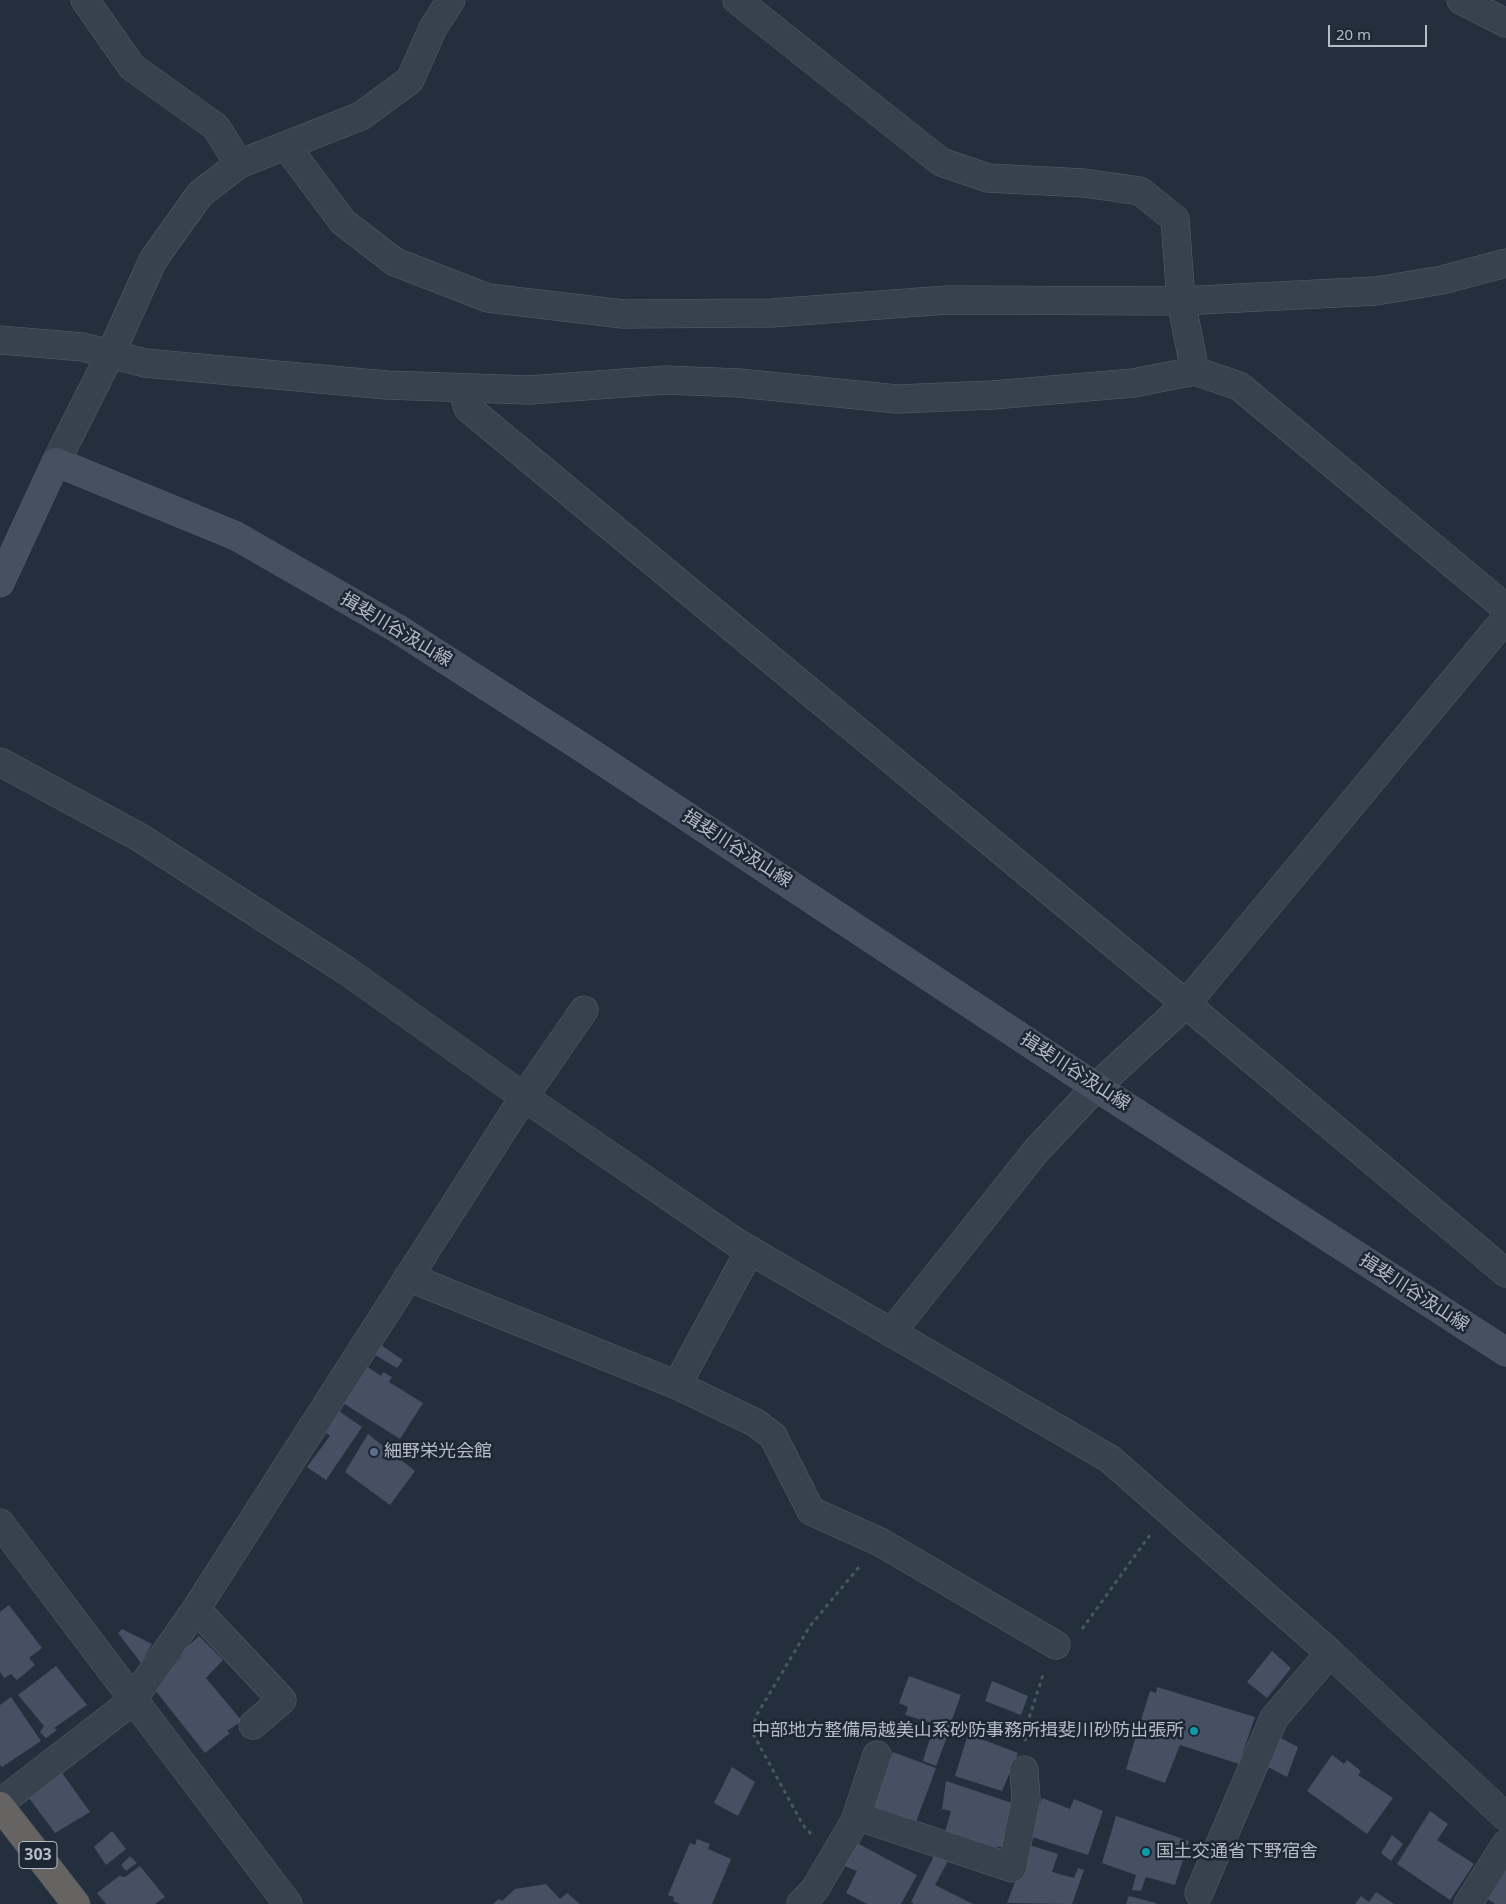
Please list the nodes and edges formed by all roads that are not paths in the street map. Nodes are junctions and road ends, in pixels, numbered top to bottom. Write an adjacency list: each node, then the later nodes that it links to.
1 (85, 0): 7 (street)
2 (451, 0): 6 (street)
3 (738, 0): 9 (street)
4 (1461, 0): 5 (street)
5 (1506, 23)
6 (287, 147): 7 (street); 9 (street)
7 (240, 164): 11 (street)
8 (1506, 263): 9 (street)
9 (1181, 301): 12 (street)
10 (0, 340): 11 (street)
11 (111, 353): 13 (street); 14 (street)
12 (1195, 371): 13 (street); 16 (street)
13 (462, 388): 19 (street)
14 (56, 462): 15 (main road); 21 (main road, 揖斐川谷汲山線)
15 (0, 583)
16 (1506, 608)
17 (1506, 618): 19 (street)
18 (0, 762): 22 (street)
19 (1186, 1004): 21 (street); 24 (street)
20 (584, 1010): 22 (street)
21 (1096, 1086): 26 (street); 27 (main road, 揖斐川谷汲山線)
22 (524, 1097): 23 (street); 25 (street)
23 (750, 1250): 26 (street); 28 (street)
24 (1506, 1273)
25 (408, 1277): 28 (street); 30 (street)
26 (891, 1333): 32 (street)
27 (1506, 1352)
28 (677, 1385): 31 (street)
29 (0, 1523): 33 (street)
30 (196, 1608): 33 (street); 34 (street)
31 (1056, 1645)
32 (1330, 1652): 39 (street); 41 (street)
33 (133, 1699): 37 (street); 43 (street)
34 (254, 1725)
35 (877, 1755): 38 (street)
36 (1024, 1770): 38 (street)
37 (0, 1804): 42 (highway, 303)
38 (857, 1816): 44 (street)
39 (1506, 1817)
40 (1506, 1844): 45 (street)
41 (1199, 1893)
42 (76, 1904)
43 (288, 1904)
44 (801, 1904)
45 (1468, 1904)

